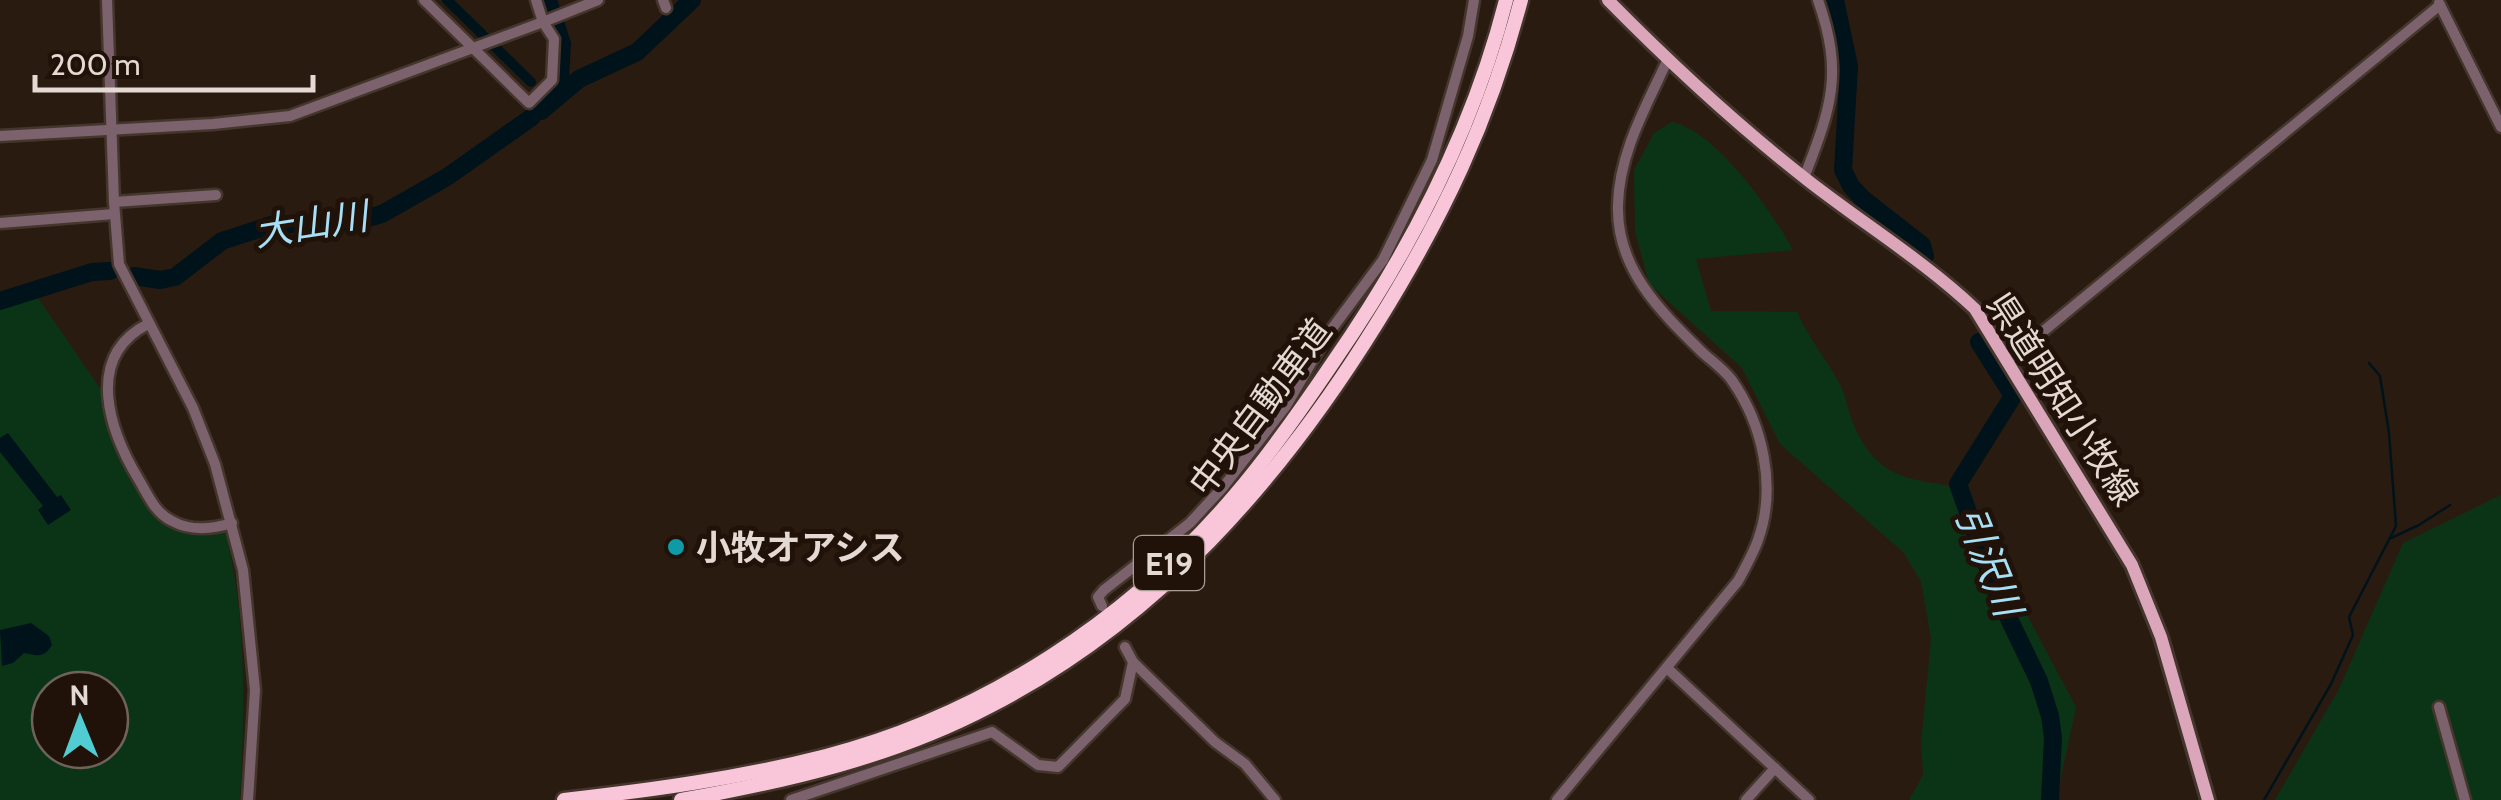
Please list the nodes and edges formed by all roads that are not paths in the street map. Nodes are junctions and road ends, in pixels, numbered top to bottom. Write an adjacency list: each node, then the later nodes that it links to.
1 (108, 0): 15 (street)
2 (424, 0): 12 (street)
3 (536, 0): 11 (street)
4 (598, 0): 11 (street)
5 (1474, 0): 25 (street)
6 (1506, 0): 32 (highway, 中央自動車道 / E19)
7 (1521, 0): 33 (highway, 中央自動車道 / E19)
8 (1608, 0): 13 (main road, 県道明知小牧線)
9 (1818, 0): 17 (street)
10 (2439, 3): 14 (street); 23 (street)
11 (546, 22): 12 (street); 12 (street)
12 (475, 50): 15 (street)
13 (1667, 61): 17 (main road, 県道明知小牧線); 28 (street)
14 (2501, 127)
15 (111, 131): 16 (street); 19 (street)
16 (0, 136)
17 (1804, 178): 23 (main road, 県道明知小牧線)
18 (216, 195): 19 (street)
19 (114, 202): 20 (street)
20 (114, 214): 21 (street); 22 (street)
21 (0, 223)
22 (148, 324): 24 (street); 24 (street)
23 (2007, 360): 39 (main road, 県道明知小牧線)
24 (232, 523): 31 (street)
25 (1100, 602)
26 (1125, 647): 27 (street)
27 (1132, 662): 34 (street); 35 (street)
28 (1666, 668): 30 (street); 36 (street)
29 (2439, 707): 40 (street)
30 (1775, 768): 37 (street); 38 (street)
31 (248, 800)
32 (564, 800)
33 (681, 800)
34 (791, 800)
35 (1275, 800)
36 (1557, 800)
37 (1746, 800)
38 (1809, 800)
39 (2208, 800)
40 (2465, 800)

